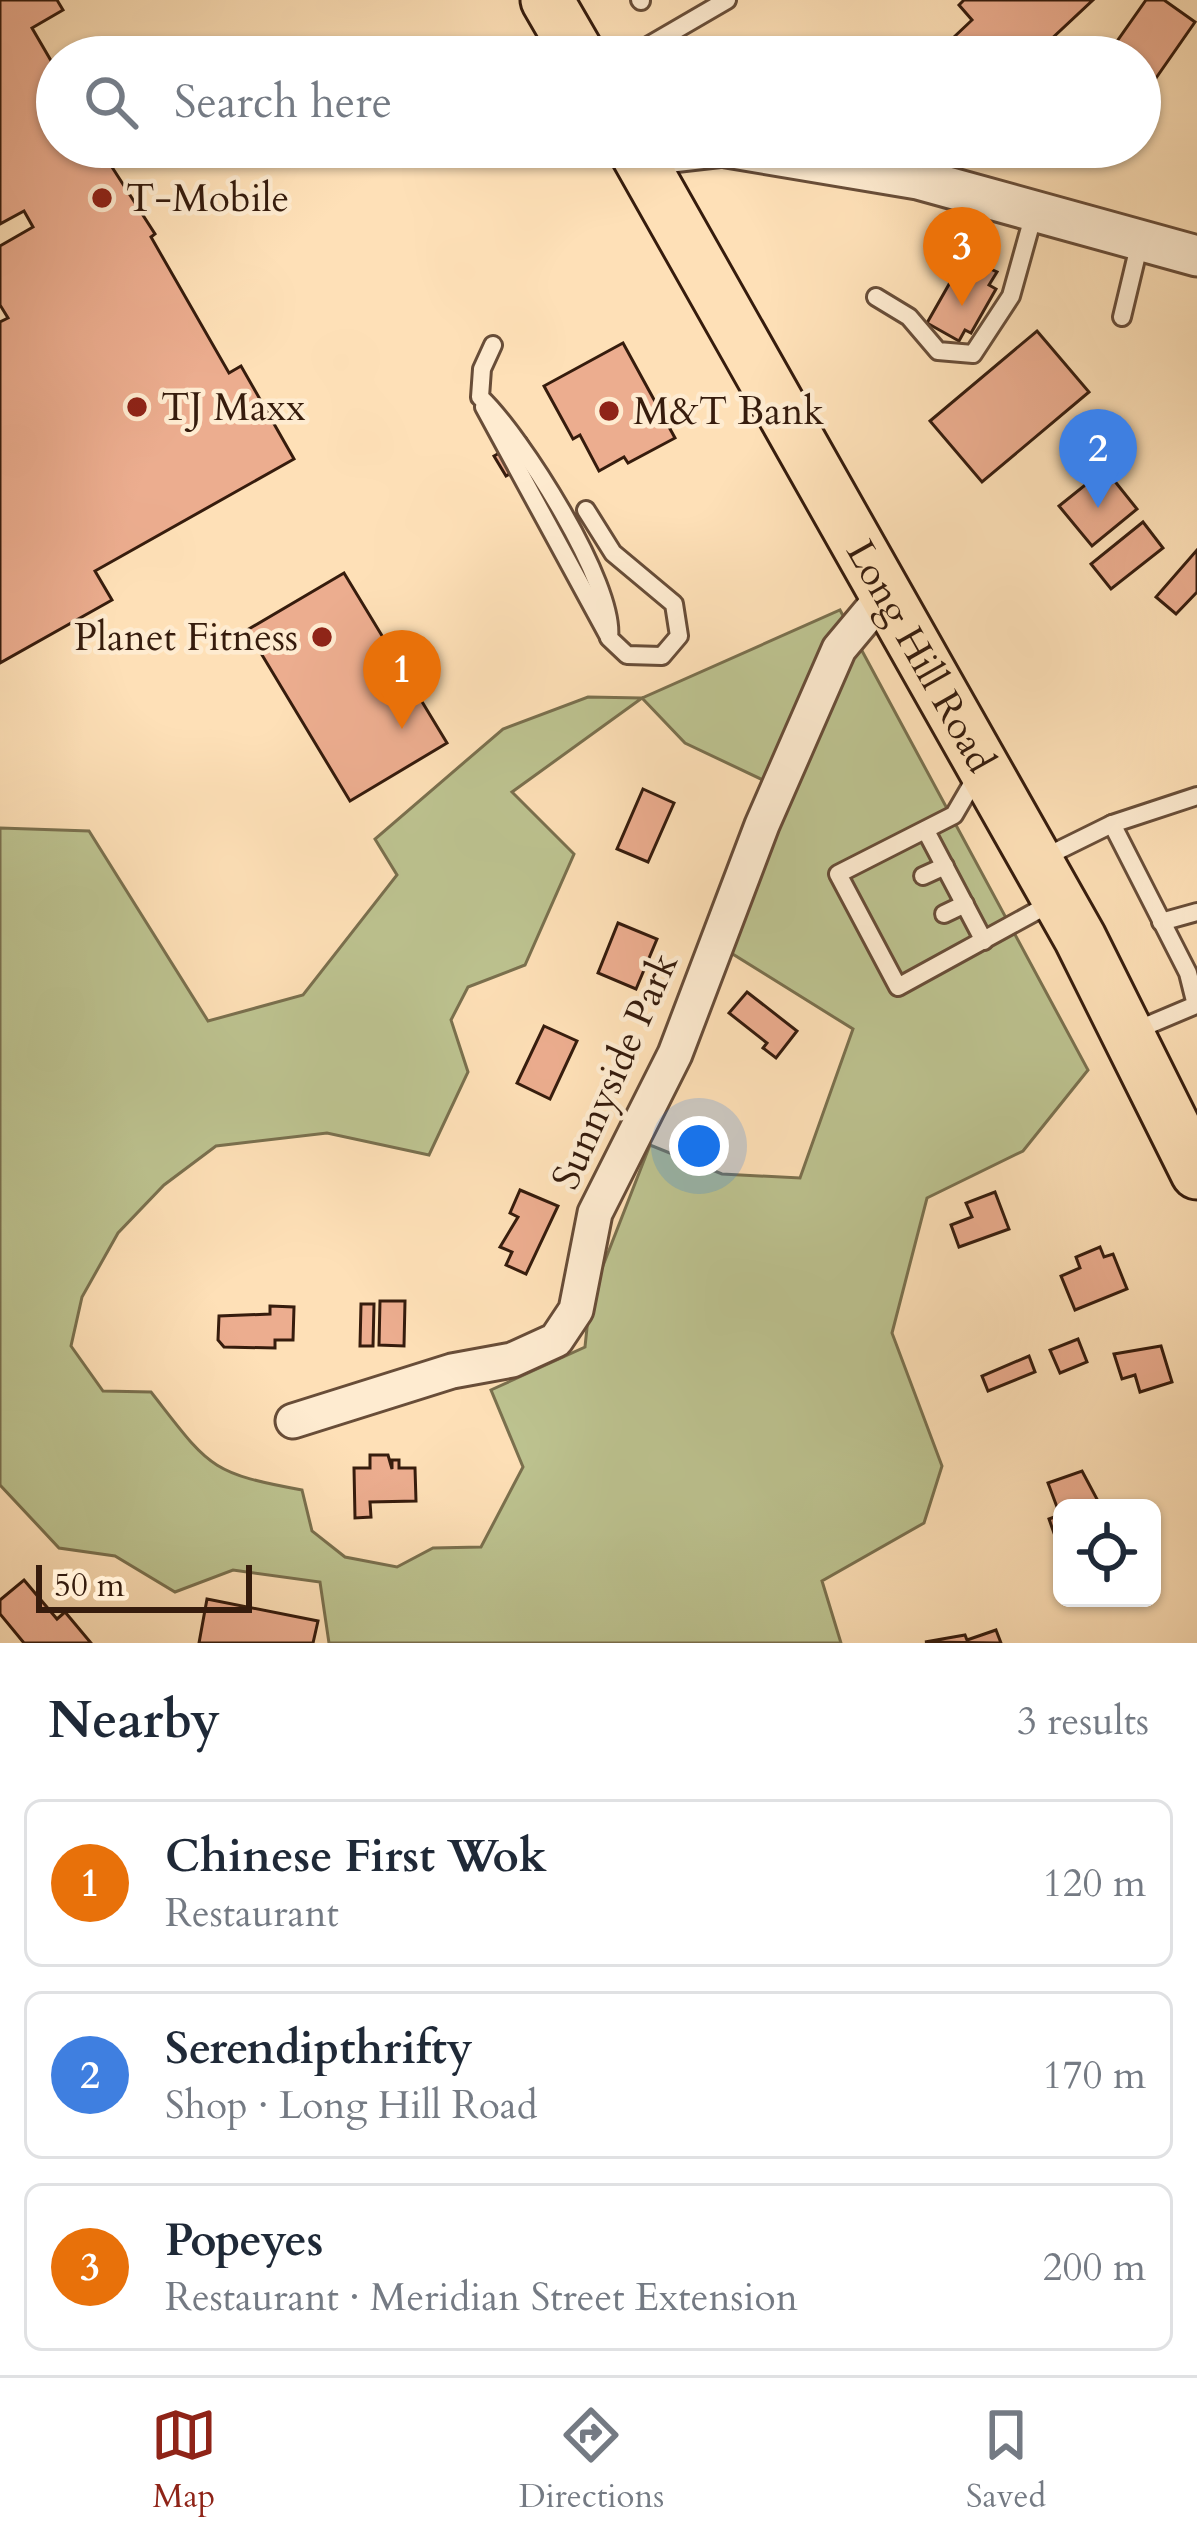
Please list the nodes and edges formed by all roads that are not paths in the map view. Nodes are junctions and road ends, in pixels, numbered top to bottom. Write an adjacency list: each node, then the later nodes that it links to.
1 (547, 0): 3 (main road)
2 (728, 0): 4 (lane)
3 (568, 36)
4 (665, 36)
5 (646, 168): 14 (main road, Long Hill Road)
6 (858, 168): 7 (street)
7 (1035, 210): 8 (street); 10 (lane)
8 (1141, 240): 9 (street); 11 (lane)
9 (1197, 256)
10 (876, 297)
11 (1122, 317)
12 (493, 346): 13 (lane)
13 (586, 510)
14 (885, 594): 15 (main road, Long Hill Road); 34 (street, Sunnyside Park)
15 (982, 766): 18 (lane); 21 (main road, Long Hill Road)
16 (1197, 796): 17 (lane)
17 (1112, 824): 21 (lane); 27 (lane)
18 (926, 830): 19 (lane); 24 (lane)
19 (944, 866): 20 (lane); 23 (lane)
20 (923, 876)
21 (1047, 880): 29 (lane); 32 (main road, Long Hill Road)
22 (876, 900): 24 (lane)
23 (965, 904): 26 (lane); 29 (lane)
24 (856, 909): 30 (lane)
25 (1197, 912): 27 (lane)
26 (944, 914)
27 (1161, 922): 31 (lane)
28 (897, 937): 30 (lane)
29 (984, 941): 30 (lane)
30 (877, 947)
31 (1196, 1005): 32 (lane)
32 (1128, 1034): 33 (main road, Long Hill Road)
33 (1197, 1173)
34 (292, 1421)

